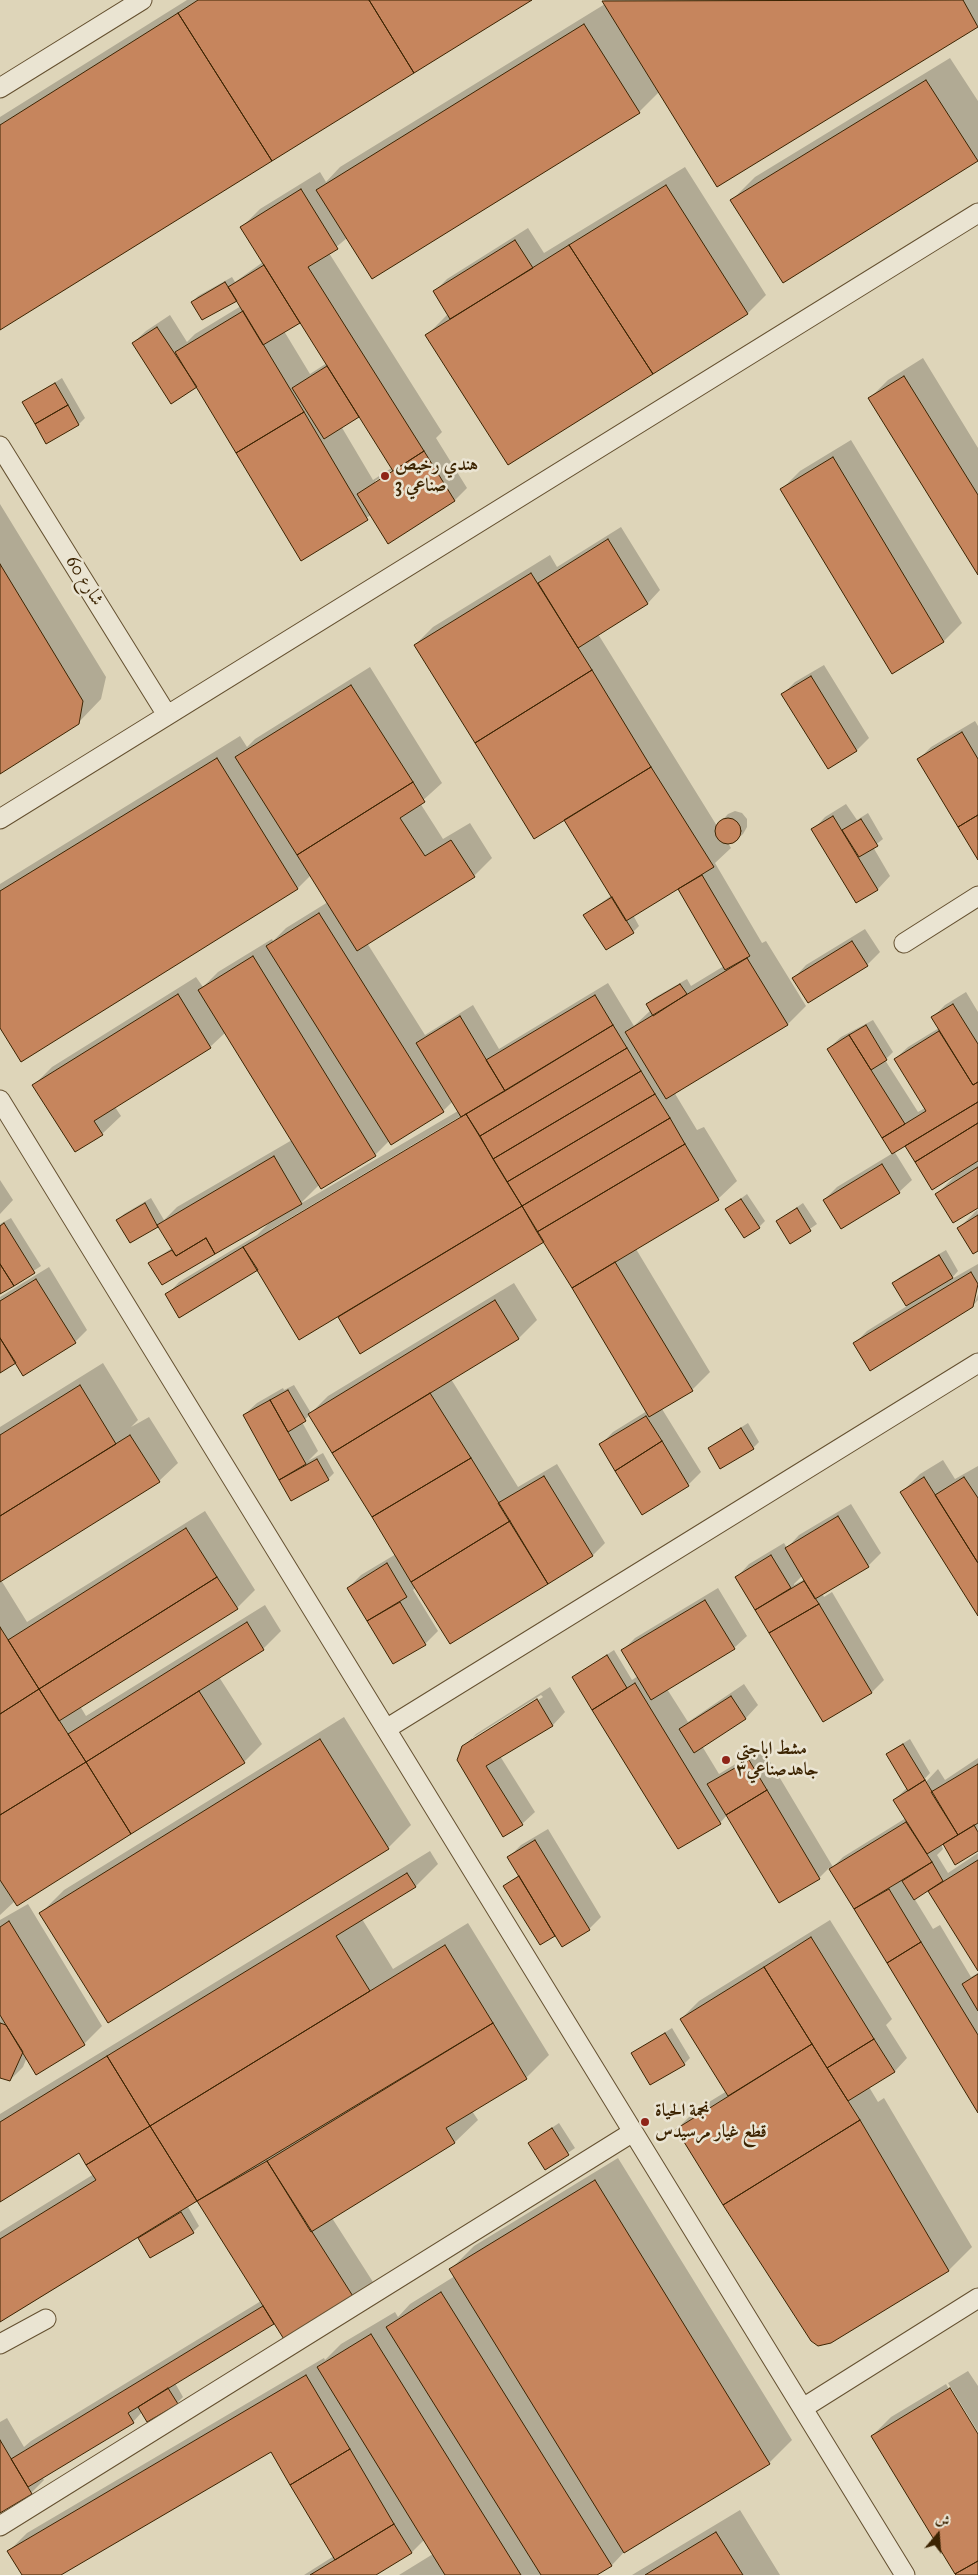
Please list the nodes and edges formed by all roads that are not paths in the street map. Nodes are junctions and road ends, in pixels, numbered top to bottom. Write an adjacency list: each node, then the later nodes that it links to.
1 (142, 0): 2 (lane)
2 (0, 88)
3 (978, 214): 5 (lane)
4 (0, 446): 5 (lane, شارع 60)
5 (167, 715): 6 (lane)
6 (0, 819)
7 (978, 896): 8 (lane)
8 (904, 943)
9 (0, 1100): 11 (lane)
10 (978, 1363): 11 (lane)
11 (386, 1730): 12 (lane)
12 (633, 2132): 16 (lane); 17 (lane)
13 (978, 2298): 16 (lane)
14 (46, 2319): 15 (lane)
15 (0, 2344)
16 (803, 2408): 18 (lane)
17 (0, 2526)
18 (905, 2575)

